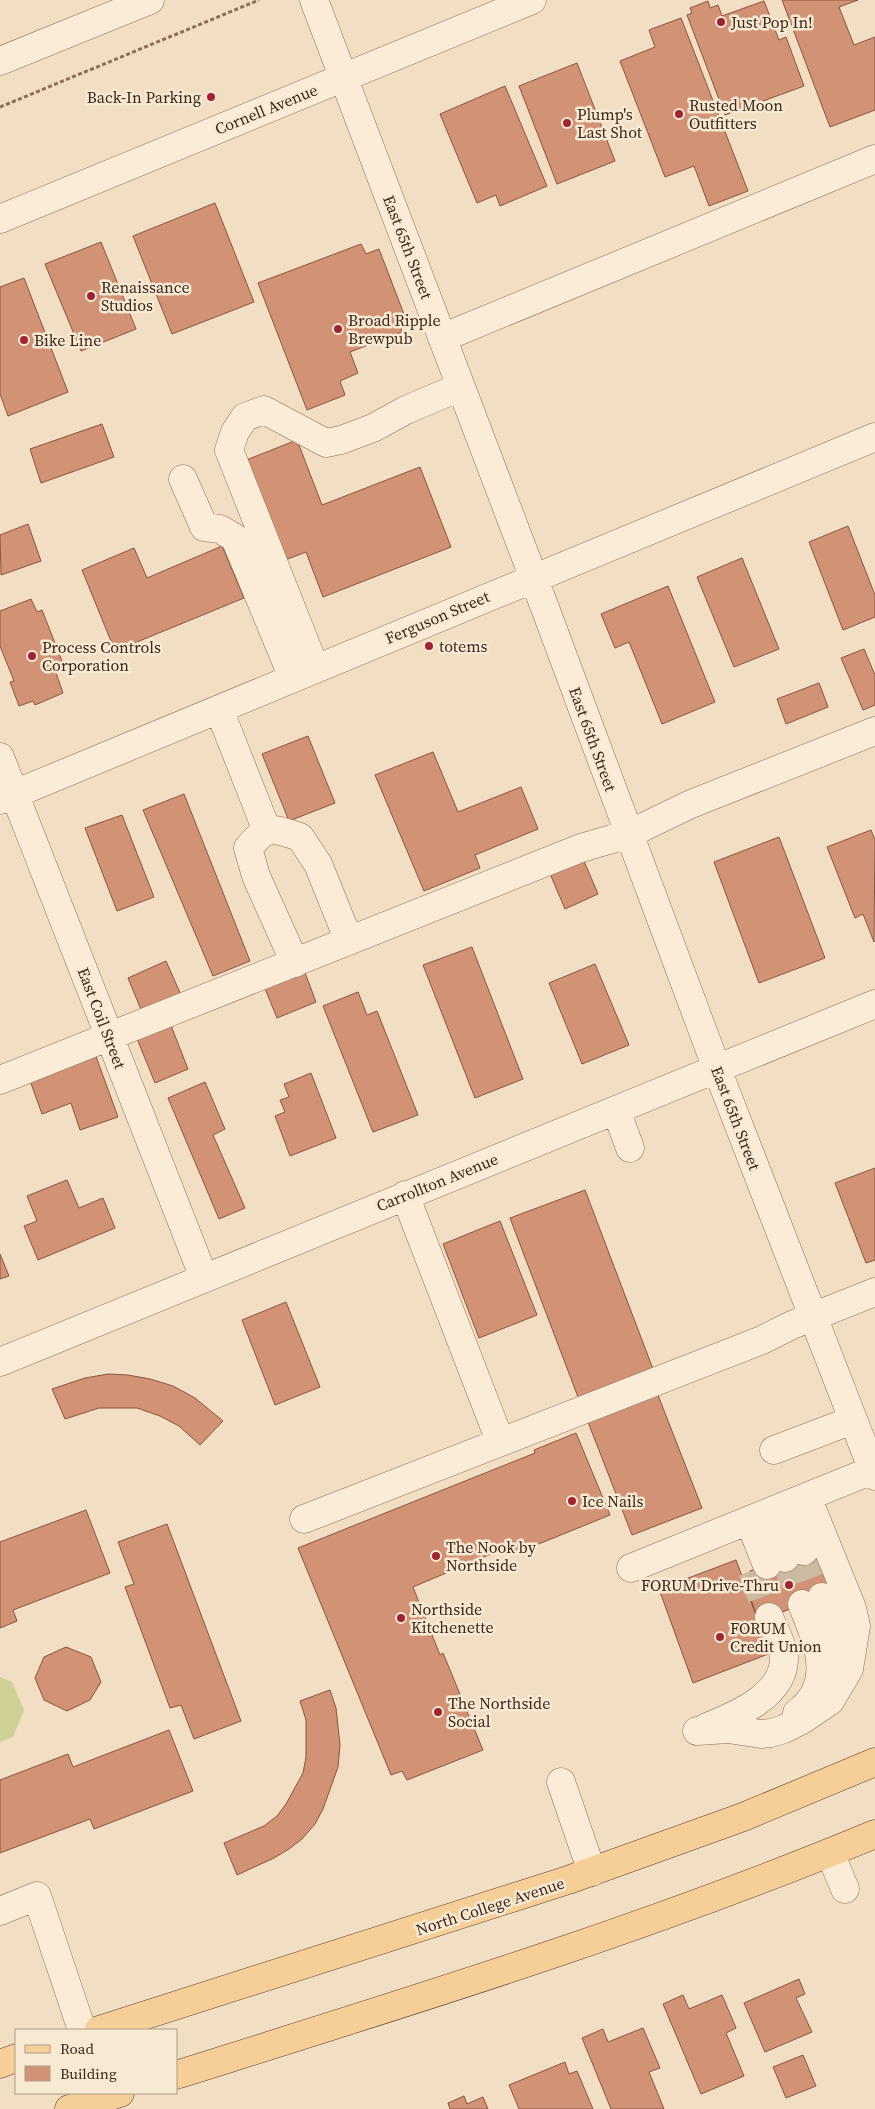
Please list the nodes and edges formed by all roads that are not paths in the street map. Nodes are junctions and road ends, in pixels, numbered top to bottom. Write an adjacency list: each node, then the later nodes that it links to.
1 (150, 0): 4 (street)
2 (314, 0): 5 (street, East 65th Street)
3 (532, 0): 5 (street, Cornell Avenue)
4 (0, 61)
5 (343, 78): 7 (street, Cornell Avenue); 8 (street, East 65th Street)
6 (875, 159): 8 (street)
7 (0, 219)
8 (442, 338): 9 (street, East 65th Street)
9 (460, 387): 12 (street, East 65th Street); 13 (street)
10 (875, 437): 12 (street, Ferguson Street)
11 (183, 480): 13 (street)
12 (533, 577): 13 (street, Ferguson Street); 19 (street, East 65th Street)
13 (304, 673): 14 (street, Ferguson Street)
14 (219, 708): 17 (street, Ferguson Street); 18 (street)
15 (875, 732): 19 (street)
16 (0, 757): 17 (street, East Coil Street)
17 (7, 797): 23 (street, East Coil Street)
18 (267, 831): 20 (street); 21 (street)
19 (629, 834): 20 (street); 24 (street, East 65th Street)
20 (349, 941): 21 (street)
21 (294, 963): 23 (street)
22 (875, 1004): 24 (street, Carrollton Avenue)
23 (109, 1038): 25 (street); 29 (street, East Coil Street)
24 (717, 1069): 26 (street, Carrollton Avenue); 31 (street, East 65th Street)
25 (0, 1080)
26 (616, 1110): 27 (street); 28 (street, Carrollton Avenue)
27 (630, 1148)
28 (405, 1195): 29 (street, Carrollton Avenue); 34 (street)
29 (204, 1278): 32 (street, Carrollton Avenue)
30 (875, 1292): 31 (street)
31 (813, 1317): 33 (street, East 65th Street); 34 (street)
32 (0, 1362)
33 (853, 1420): 35 (street); 36 (street, East 65th Street)
34 (500, 1441): 38 (street)
35 (774, 1450)
36 (874, 1473): 37 (street)
37 (769, 1512): 37 (street); 39 (street); 41 (street)
38 (304, 1519)
39 (630, 1568)
40 (794, 1607): 41 (street); 42 (street); 42 (street)
41 (838, 1690): 42 (street)
42 (730, 1723): 43 (street)
43 (696, 1731)
44 (875, 1762): 48 (main road, North College Avenue)
45 (560, 1782): 48 (street)
46 (875, 1834): 47 (main road)
47 (830, 1853): 49 (street); 55 (main road)
48 (592, 1872): 52 (main road, North College Avenue)
49 (845, 1889)
50 (0, 1911): 51 (street)
51 (82, 2029)
52 (102, 2029)
53 (15, 2058): 54 (main road)
54 (0, 2064)
55 (178, 2074)
56 (117, 2094): 57 (main road)
57 (83, 2106)

